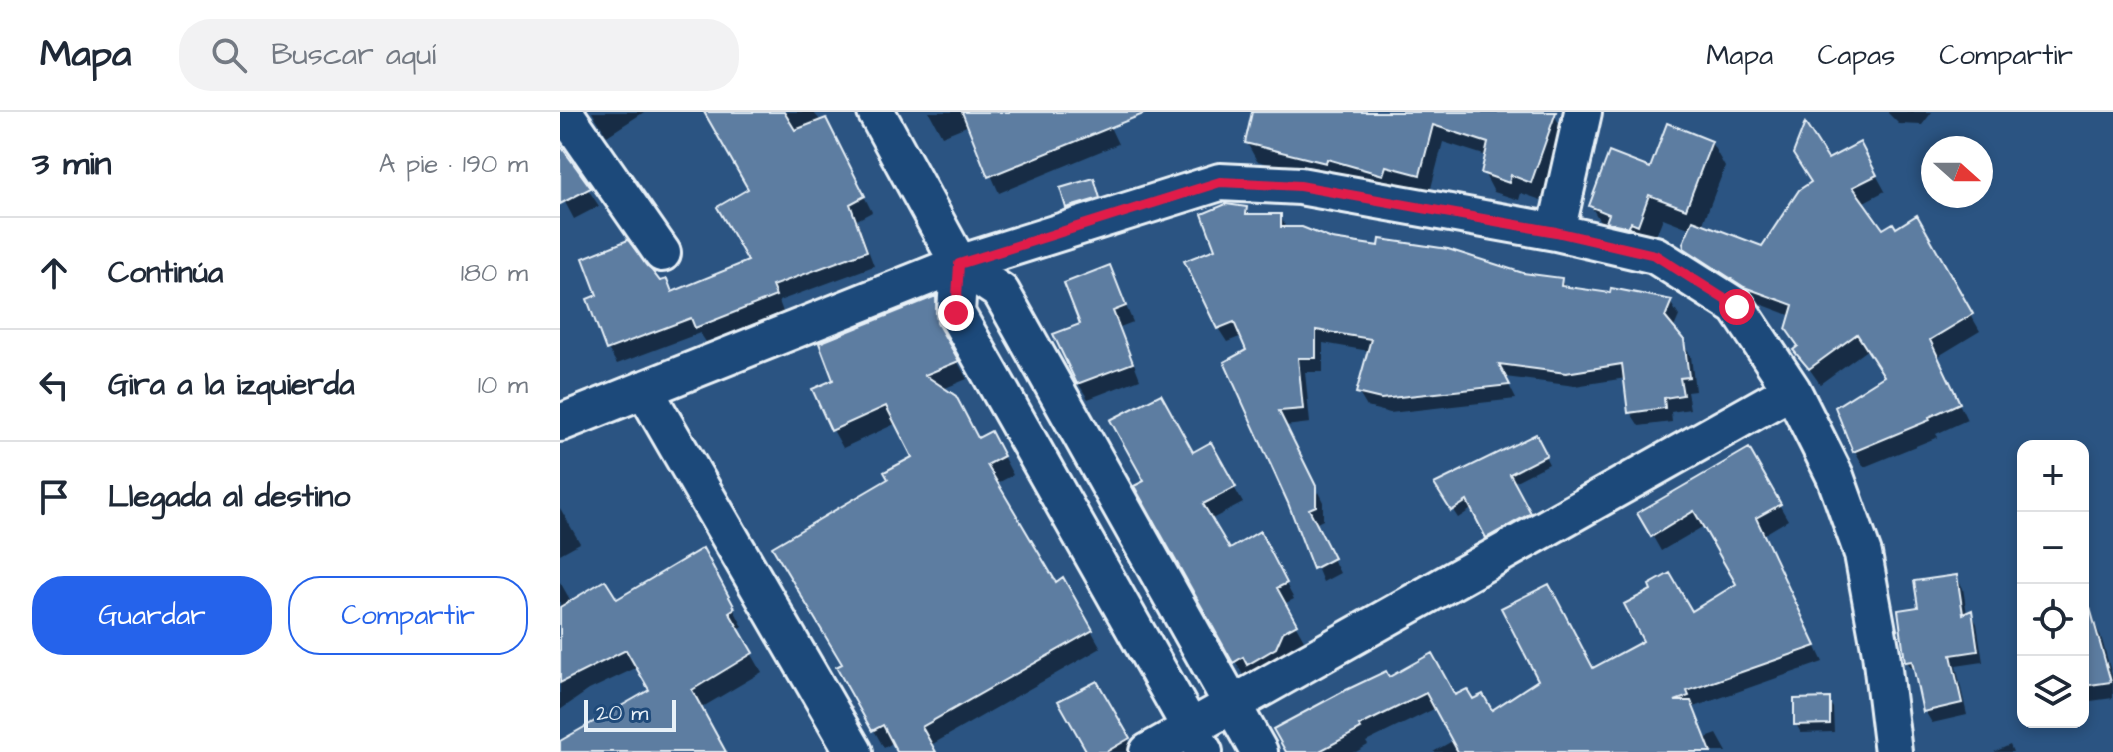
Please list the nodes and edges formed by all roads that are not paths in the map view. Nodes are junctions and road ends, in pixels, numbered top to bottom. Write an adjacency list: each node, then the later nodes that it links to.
1 (564, 112): 5 (street)
2 (876, 112): 6 (street)
3 (1583, 112): 4 (street)
4 (1556, 232): 6 (street); 8 (street)
5 (662, 253)
6 (959, 264): 7 (street); 10 (street); 11 (street)
7 (644, 389): 9 (street); 12 (street)
8 (1792, 390): 10 (street); 15 (street)
9 (560, 423)
10 (1231, 705): 11 (street); 14 (street)
11 (1197, 740): 13 (street)
12 (854, 752)
13 (1148, 752)
14 (1259, 752)
15 (1893, 752)

